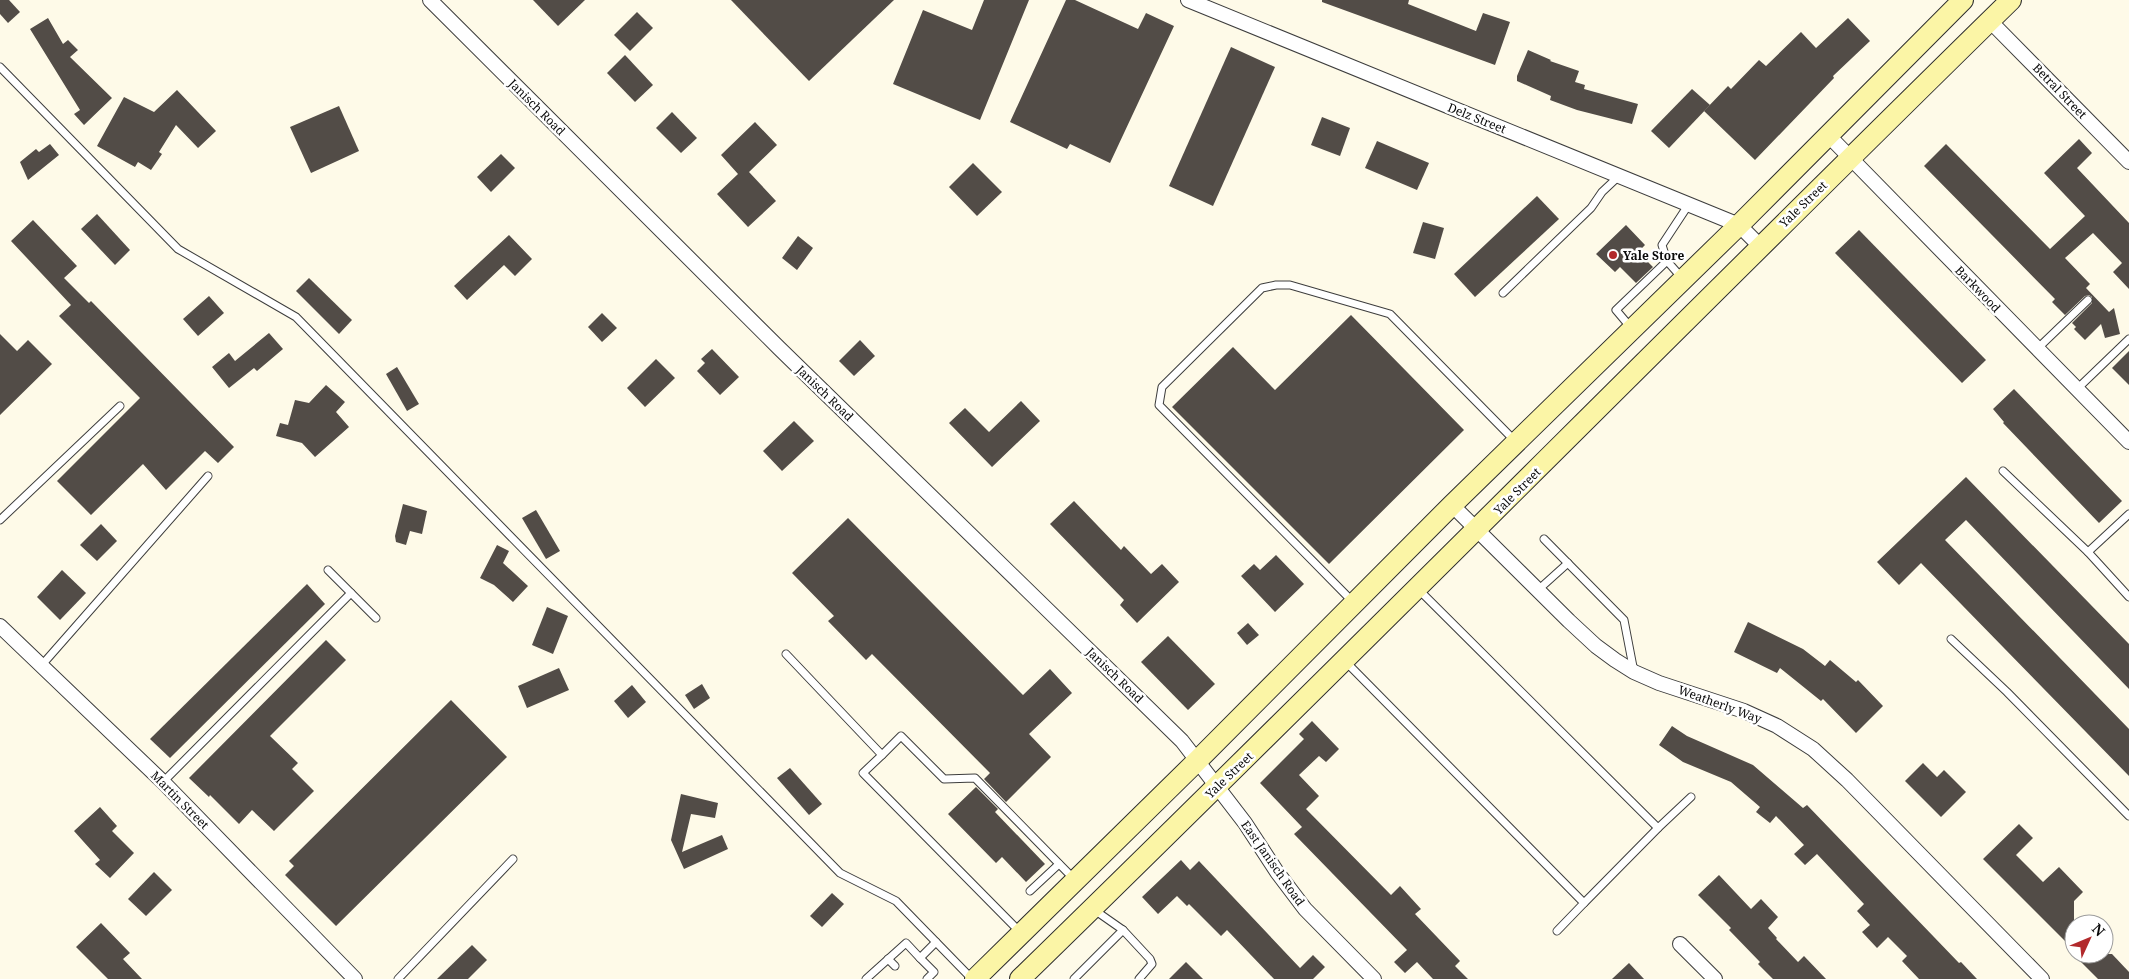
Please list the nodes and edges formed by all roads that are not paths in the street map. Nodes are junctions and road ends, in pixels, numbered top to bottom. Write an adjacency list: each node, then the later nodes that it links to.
1 (430, 0): 48 (street, Janisch Road)
2 (1188, 0): 10 (street, Delz Street)
3 (1963, 0): 7 (main road)
4 (2011, 0): 5 (main road, Yale Street)
5 (1990, 21): 8 (main road, Yale Street); 9 (street, Betral Street)
6 (0, 67): 63 (lane)
7 (1828, 135): 8 (street, Barkwood); 12 (main road)
8 (1851, 158): 13 (main road, Yale Street); 20 (street, Barkwood)
9 (2129, 162)
10 (1619, 176): 11 (street, Delz Street); 16 (lane)
11 (1688, 204): 12 (street, Delz Street); 14 (lane)
12 (1739, 225): 13 (street, Delz Street); 15 (main road)
13 (1760, 246): 30 (main road, Yale Street)
14 (1667, 261): 15 (lane); 18 (lane)
15 (1683, 279): 18 (main road)
16 (1503, 293)
17 (2088, 300): 20 (lane)
18 (1632, 329): 23 (main road)
19 (2129, 339): 21 (lane)
20 (2037, 349): 21 (street, Barkwood)
21 (2077, 389): 24 (street, Barkwood)
22 (120, 406): 29 (lane)
23 (1516, 442): 27 (main road); 39 (lane)
24 (2129, 442)
25 (2003, 471): 32 (lane)
26 (208, 476): 45 (lane)
27 (1452, 505): 30 (street, Weatherly Way); 39 (main road)
28 (2129, 514): 32 (lane)
29 (0, 520)
30 (1477, 530): 35 (main road, Yale Street); 36 (street, Weatherly Way)
31 (1544, 539): 33 (lane)
32 (2088, 552): 38 (lane)
33 (1568, 563): 36 (lane); 46 (lane)
34 (328, 570): 37 (lane)
35 (1418, 589): 44 (main road, Yale Street); 53 (lane)
36 (1538, 590): 46 (street, Weatherly Way)
37 (351, 594): 40 (lane); 49 (lane)
38 (2129, 597)
39 (1354, 603): 48 (main road)
40 (376, 618)
41 (0, 626): 45 (street, Martin Street)
42 (1951, 639): 52 (lane)
43 (786, 654): 47 (lane)
44 (1344, 661): 50 (main road, Yale Street); 58 (lane)
45 (41, 666): 49 (street, Martin Street)
46 (1634, 672): 78 (street, Weatherly Way)
47 (882, 755): 55 (lane); 62 (lane)
48 (1197, 761): 50 (street, Janisch Road); 56 (main road)
49 (163, 782): 69 (street, Martin Street)
50 (1217, 787): 59 (main road, Yale Street); 76 (street, East Janisch Road)
51 (1691, 797): 53 (lane)
52 (2129, 816)
53 (1658, 828): 58 (lane)
54 (513, 860): 70 (lane)
55 (1059, 864): 56 (lane); 57 (lane)
56 (1075, 880): 62 (main road)
57 (1030, 891)
58 (1584, 904): 61 (lane)
59 (1092, 908): 60 (lane); 73 (main road, Yale Street)
60 (1123, 930): 74 (lane); 75 (lane)
61 (1557, 931)
62 (1021, 933): 72 (main road)
63 (936, 942): 65 (lane); 72 (lane)
64 (1680, 944): 77 (street)
65 (920, 958): 66 (lane); 71 (lane)
66 (888, 959): 67 (lane); 68 (lane)
67 (895, 966)
68 (871, 978)
69 (356, 979)
70 (398, 979)
71 (927, 979)
72 (974, 979)
73 (1020, 979)
74 (1074, 979)
75 (1139, 979)
76 (1374, 979)
77 (1715, 979)
78 (2042, 979)

